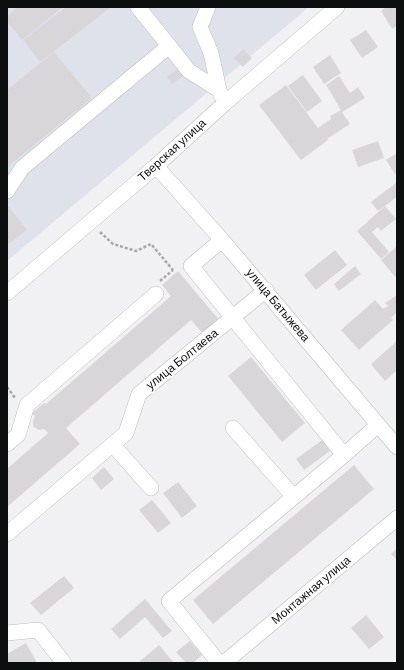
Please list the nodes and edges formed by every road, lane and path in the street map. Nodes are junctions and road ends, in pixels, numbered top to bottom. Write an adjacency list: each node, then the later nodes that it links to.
1 (138, 7): 4 (street)
2 (208, 7): 5 (street)
3 (337, 7): 5 (street, Тверская улица)
4 (169, 46): 5 (street); 7 (street)
5 (222, 97): 6 (street, Тверская улица)
6 (156, 166): 8 (street, Тверская улица); 9 (street, улица Батыжева)
7 (7, 192)
8 (88, 223): 11 (path); 13 (street, Тверская улица)
9 (222, 240): 10 (street); 12 (street, улица Батыжева)
10 (191, 266): 11 (path); 15 (street)
11 (173, 270): 14 (path)
12 (266, 290): 15 (street, улица Болтаева); 16 (street, улица Батыжева)
13 (7, 293)
14 (156, 294): 18 (street)
15 (232, 318): 19 (street, улица Болтаева); 21 (street)
16 (378, 425): 20 (street, улица Батыжева); 21 (street)
17 (233, 428): 23 (street)
18 (7, 444)
19 (113, 445): 22 (street); 25 (street, улица Болтаева)
20 (397, 447)
21 (344, 455): 23 (street)
22 (151, 488)
23 (294, 497): 28 (street)
24 (397, 518): 29 (street, Монтажная улица)
25 (7, 534)
26 (7, 633): 27 (street)
27 (64, 663)
28 (219, 663)
29 (224, 663)

